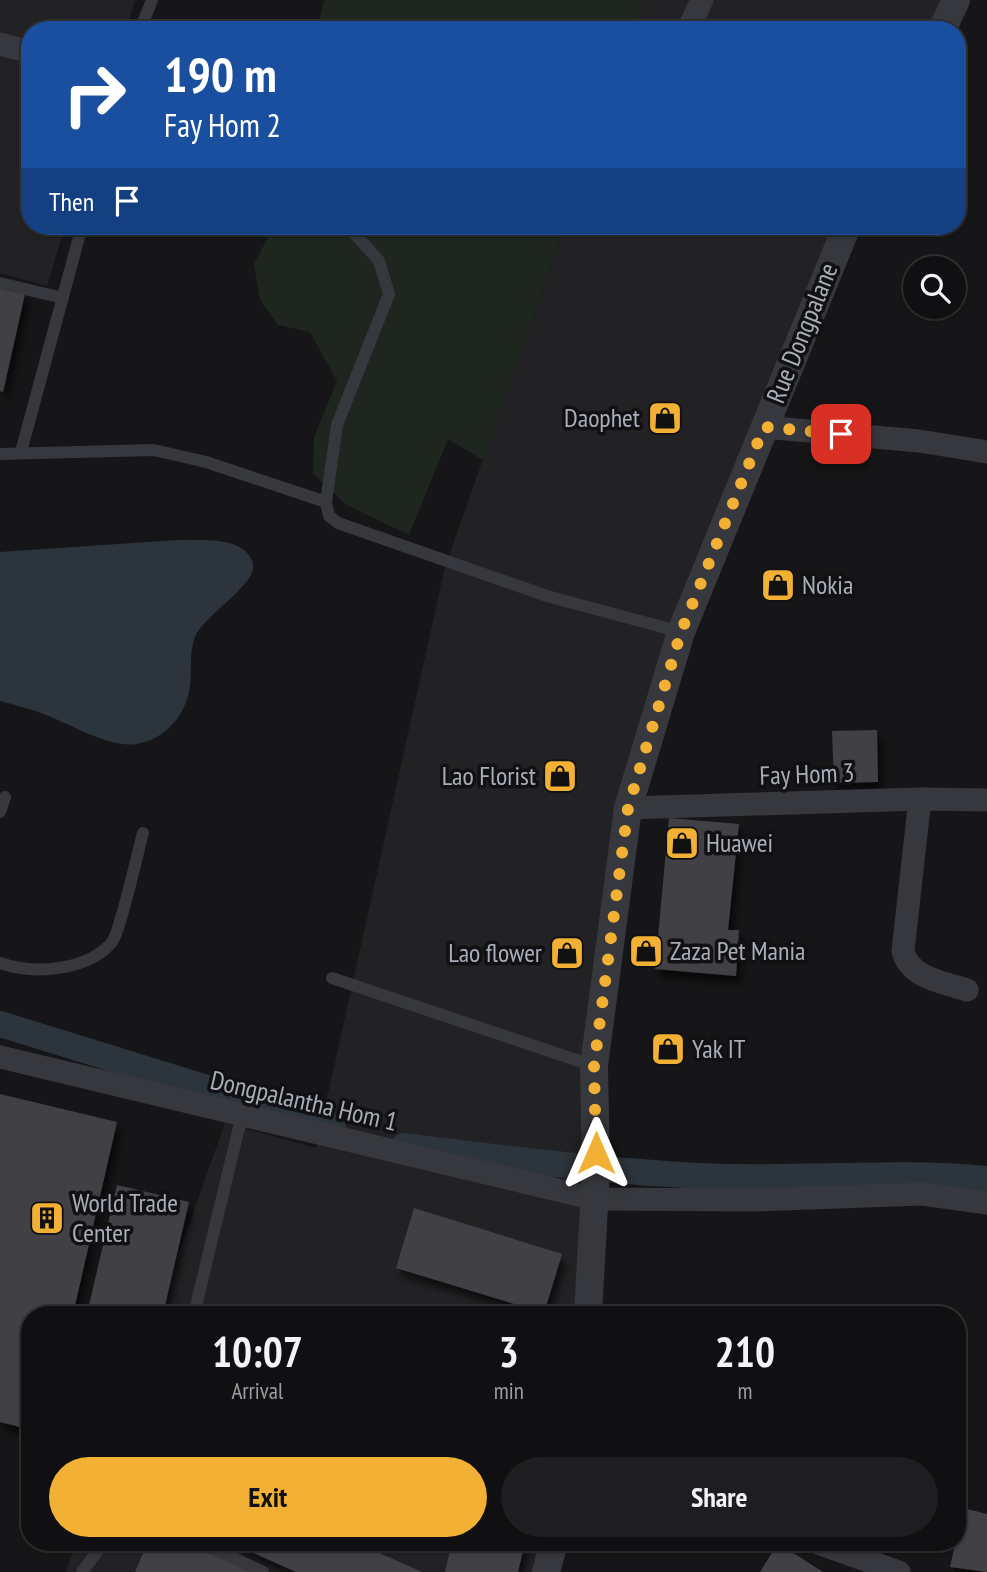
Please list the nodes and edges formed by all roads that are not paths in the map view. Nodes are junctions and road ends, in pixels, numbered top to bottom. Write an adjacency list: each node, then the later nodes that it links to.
1 (152, 0): 4 (lane)
2 (702, 0): 5 (street)
3 (957, 0): 6 (street)
4 (144, 21)
5 (692, 21)
6 (946, 21)
7 (0, 44): 8 (street)
8 (21, 50)
9 (80, 235): 13 (lane)
10 (359, 235): 18 (lane)
11 (843, 235): 14 (street, Rue Dongpalane)
12 (0, 283): 13 (lane)
13 (63, 298): 15 (lane)
14 (764, 427): 16 (street); 19 (street, Rue Dongpalane)
15 (21, 452): 17 (lane); 18 (lane)
16 (987, 452)
17 (0, 454)
18 (326, 502): 19 (lane)
19 (681, 632): 23 (street, Rue Dongpalane)
20 (5, 796): 24 (lane)
21 (919, 799): 22 (street, Fay Hom 3); 23 (street, Fay Hom 3); 28 (street)
22 (987, 800)
23 (628, 808): 30 (street, Rue Dongpalane)
24 (0, 812)
25 (143, 833): 26 (lane)
26 (0, 963)
27 (332, 978): 30 (lane)
28 (967, 990)
29 (0, 1057): 31 (street, Dongpalantha Hom 1)
30 (594, 1066): 32 (street, Rue Dongpalane)
31 (242, 1115): 32 (street, Dongpalantha Hom 1); 34 (lane)
32 (595, 1199): 33 (street, Dongpalantha Hom 1); 35 (street, Rue Dongpalane)
33 (987, 1203)
34 (196, 1306)
35 (588, 1306)
36 (97, 1551): 41 (lane)
37 (218, 1551): 42 (lane)
38 (551, 1551): 43 (street)
39 (835, 1551): 40 (street)
40 (873, 1568): 44 (street)
41 (82, 1572)
42 (262, 1572)
43 (545, 1572)
44 (899, 1572)

